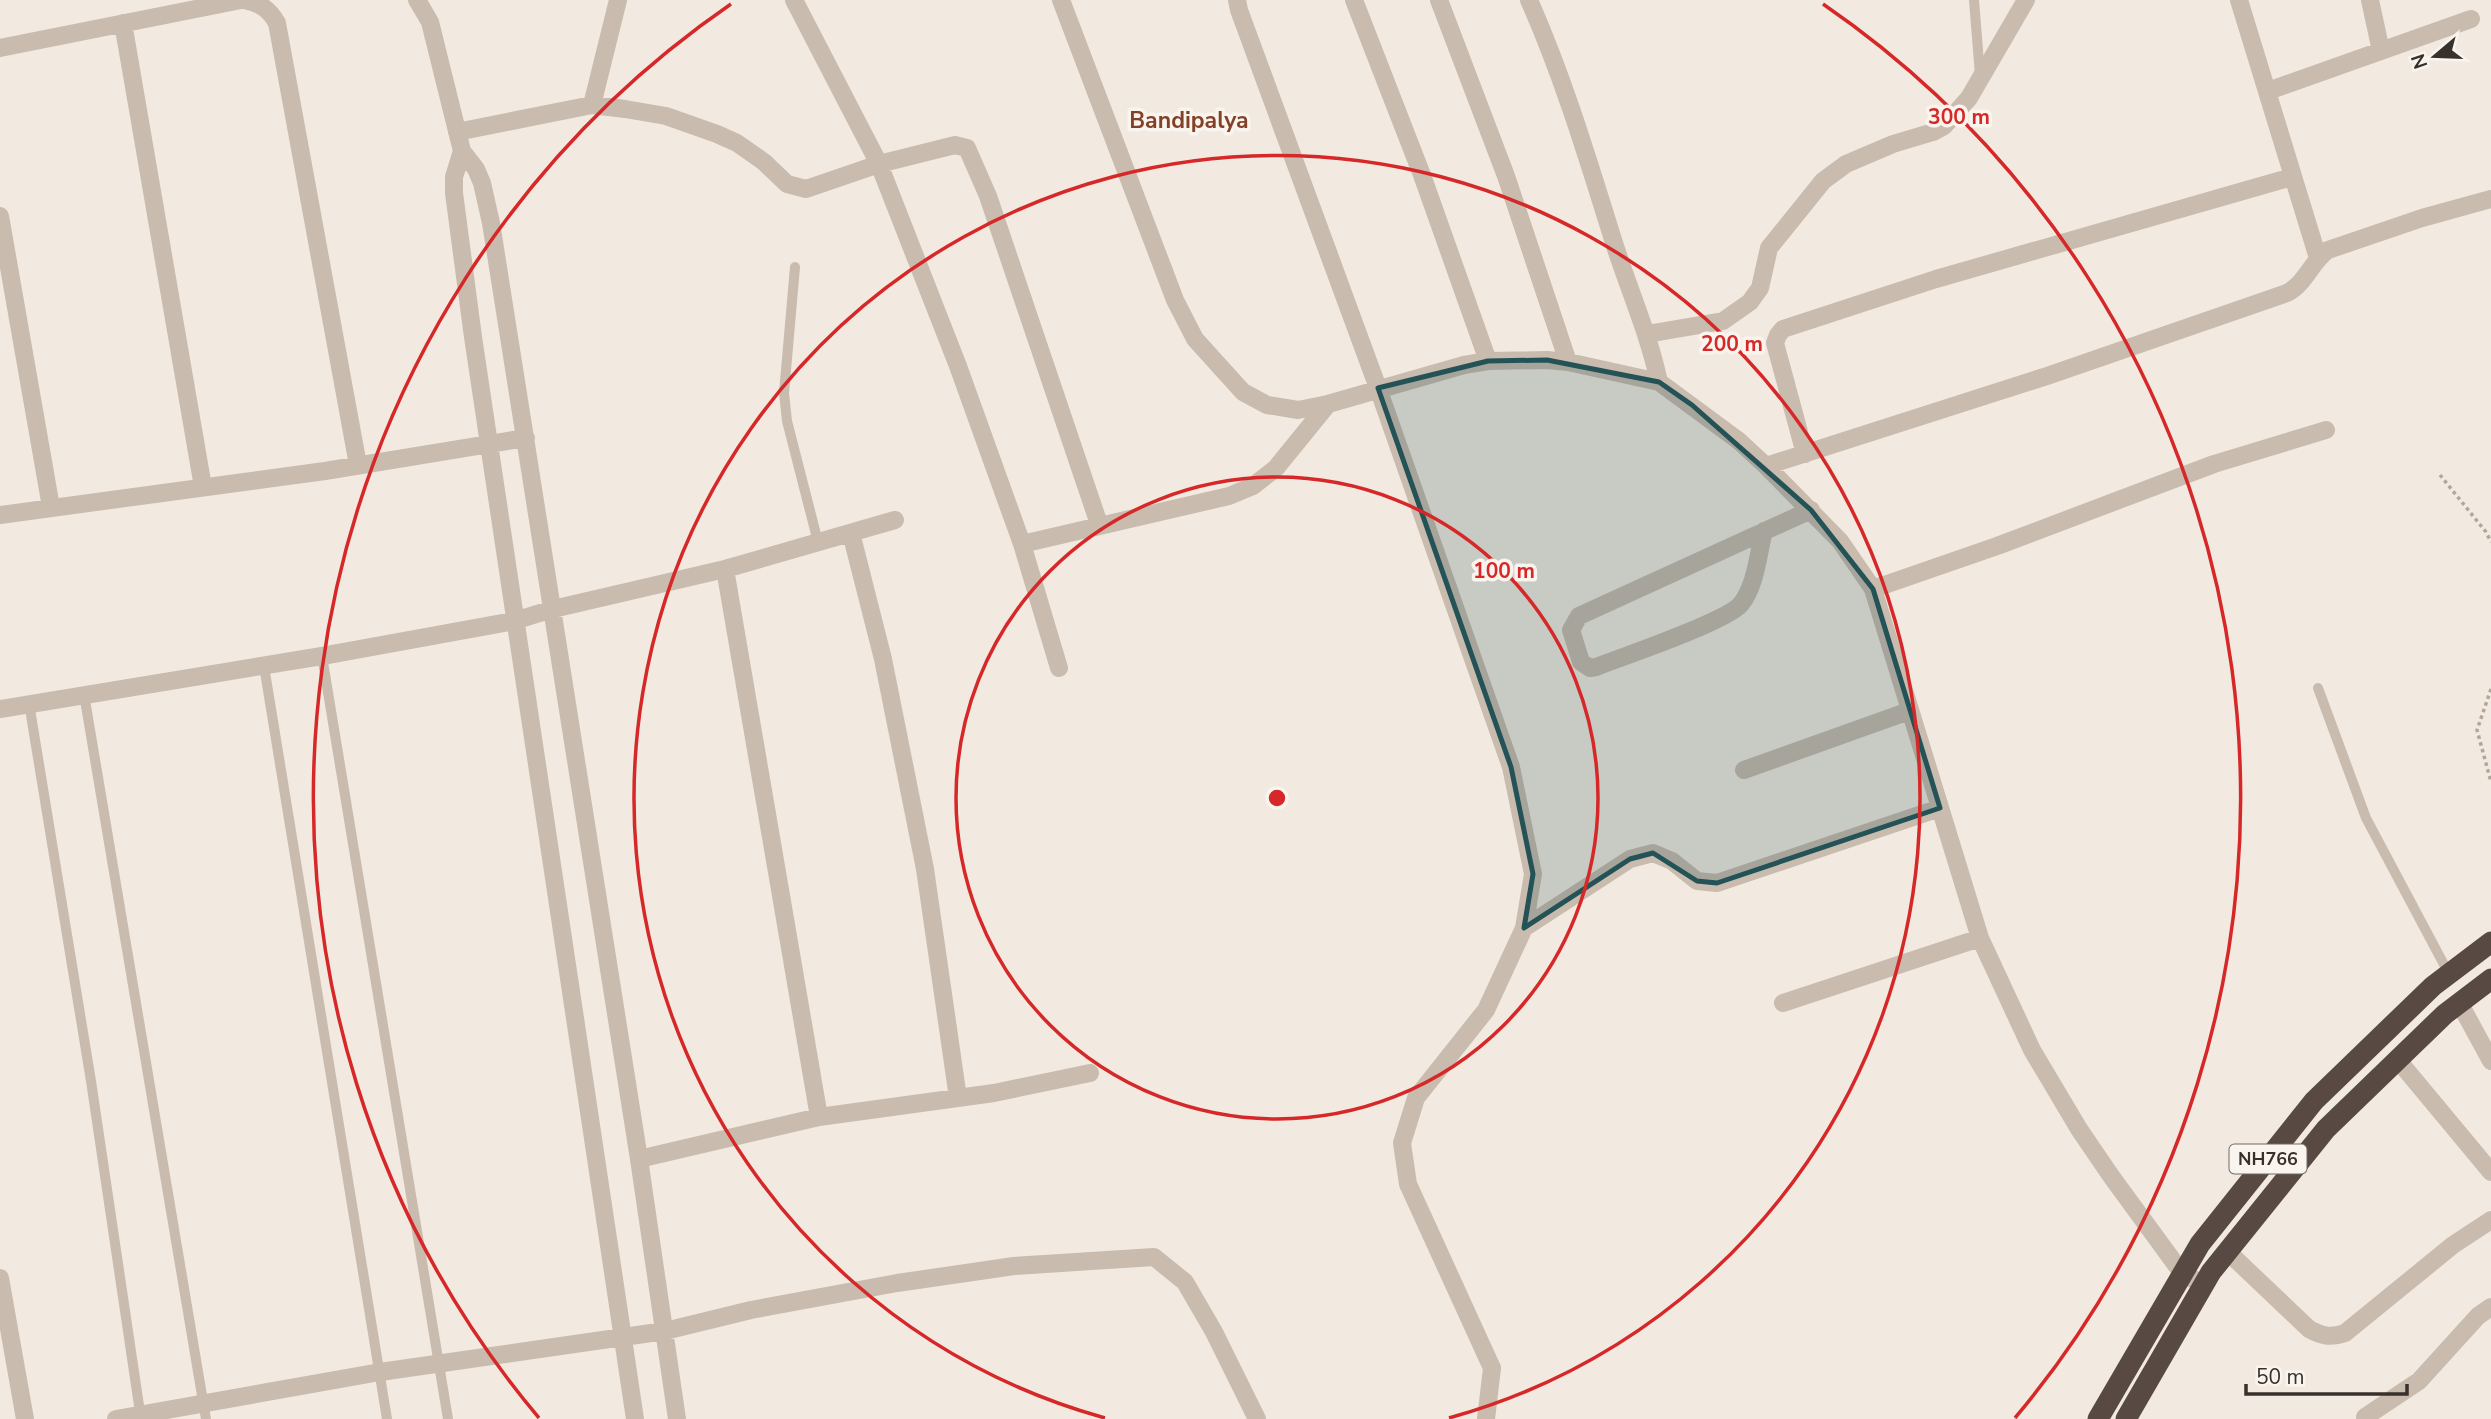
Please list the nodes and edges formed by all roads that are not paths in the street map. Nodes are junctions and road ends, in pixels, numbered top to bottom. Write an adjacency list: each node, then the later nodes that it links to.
1 (243, 0): 15 (street); 39 (street)
2 (417, 0): 21 (street)
3 (618, 0): 20 (street)
4 (794, 0): 23 (street)
5 (1061, 0): 34 (street)
6 (1237, 0): 33 (street)
7 (1354, 0): 30 (street)
8 (1439, 0): 31 (street)
9 (1529, 0): 29 (street)
10 (1973, 0): 18 (lane)
11 (2026, 0): 18 (street)
12 (2239, 0): 19 (street)
13 (2370, 0): 17 (street)
14 (2471, 19): 17 (street)
15 (122, 23): 16 (street); 41 (street)
16 (0, 48)
17 (2381, 51): 19 (street)
18 (1980, 78): 29 (street)
19 (2268, 91): 24 (street)
20 (592, 105): 21 (street); 23 (street)
21 (457, 132): 22 (street)
22 (462, 151): 36 (street); 37 (street)
23 (879, 164): 46 (street); 50 (street)
24 (2291, 177): 27 (street); 38 (street)
25 (2491, 199): 27 (street)
26 (0, 216): 42 (street)
27 (2318, 258): 38 (street)
28 (795, 267): 49 (lane)
29 (1647, 334): 32 (street)
30 (1488, 361): 31 (street); 33 (street)
31 (1568, 362): 32 (street)
32 (1658, 382): 40 (street)
33 (1378, 388): 34 (street); 65 (street)
34 (1328, 404): 46 (street)
35 (2326, 430): 52 (street)
36 (526, 439): 37 (street); 53 (street)
37 (489, 443): 39 (street); 54 (street)
38 (1805, 454): 40 (street)
39 (358, 465): 41 (street)
40 (1766, 466): 43 (street)
41 (203, 487): 42 (street)
42 (51, 507): 44 (street)
43 (1811, 510): 47 (street); 52 (street)
44 (0, 515)
45 (895, 520): 48 (street)
46 (1099, 524): 50 (street)
47 (1763, 531): 47 (street)
48 (851, 533): 49 (street); 75 (street)
49 (818, 542): 51 (street)
50 (1022, 544): 57 (street)
51 (725, 569): 53 (street); 76 (street)
52 (1873, 589): 62 (street)
53 (554, 609): 54 (street); 77 (street)
54 (514, 621): 55 (street); 86 (street)
55 (322, 656): 56 (street); 87 (lane)
56 (264, 666): 59 (street); 88 (lane)
57 (1059, 668)
58 (2318, 688): 68 (lane)
59 (84, 694): 60 (street); 89 (lane)
60 (29, 703): 61 (street); 90 (lane)
61 (0, 709)
62 (1909, 711): 63 (street); 64 (street)
63 (1744, 770)
64 (1940, 808): 65 (street); 66 (street)
65 (1524, 928): 99 (street)
66 (1980, 938): 70 (street); 81 (street)
67 (2491, 942): 68 (highway, NH766)
68 (2449, 974): 81 (highway, NH766)
69 (2491, 979): 71 (highway, NH766)
70 (1783, 1003)
71 (2460, 1004): 72 (highway, NH766); 73 (street)
72 (2397, 1059): 78 (street); 80 (highway, NH766)
73 (2491, 1061)
74 (1090, 1073): 75 (street)
75 (958, 1098): 76 (street)
76 (819, 1117): 77 (street)
77 (639, 1159): 85 (street)
78 (2491, 1172)
79 (2491, 1220): 80 (street)
80 (2228, 1252): 83 (highway, NH766)
81 (2182, 1273): 83 (street); 100 (highway, NH766)
82 (0, 1278): 92 (street)
83 (2204, 1285): 101 (highway, NH766)
84 (2491, 1307): 91 (street)
85 (665, 1331): 86 (street); 97 (street); 98 (street)
86 (622, 1337): 87 (street); 96 (street)
87 (439, 1363): 88 (street); 95 (lane)
88 (380, 1372): 89 (street); 94 (lane)
89 (205, 1411): 90 (street)
90 (141, 1417): 93 (street)
91 (2365, 1417)
92 (25, 1419)
93 (116, 1419)
94 (387, 1419)
95 (448, 1419)
96 (635, 1419)
97 (677, 1419)
98 (1257, 1419)
99 (1486, 1419)
100 (2098, 1419)
101 (2126, 1419)

